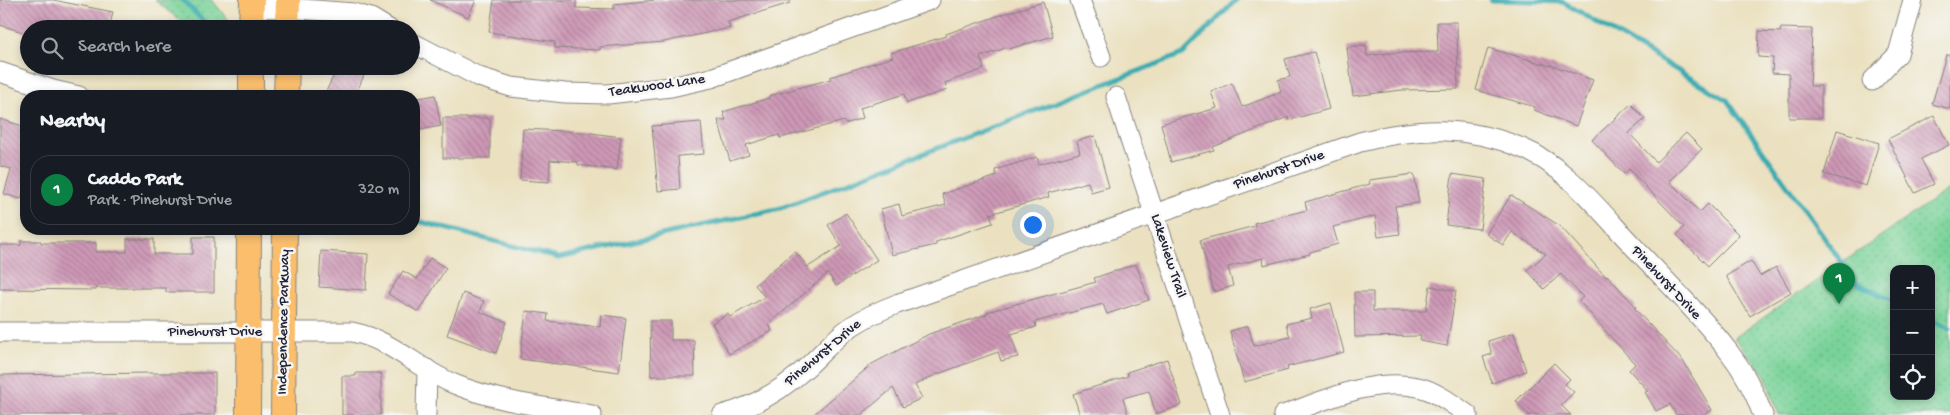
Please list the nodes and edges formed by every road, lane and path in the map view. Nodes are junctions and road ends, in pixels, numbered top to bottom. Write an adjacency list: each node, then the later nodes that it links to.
1 (930, 0): 7 (street, Teakwood Lane)
2 (1080, 0): 8 (street)
3 (1913, 0): 12 (street)
4 (251, 12): 5 (street)
5 (287, 12): 6 (street)
6 (374, 20)
7 (420, 47)
8 (1101, 58)
9 (0, 72): 13 (street)
10 (251, 75): 14 (main road)
11 (287, 75): 15 (main road)
12 (1872, 81)
13 (53, 90)
14 (250, 90)
15 (286, 90)
16 (1116, 97): 17 (street, Lakeview Trail)
17 (1155, 214): 28 (street, Pinehurst Drive); 29 (street, Lakeview Trail); 32 (street, Pinehurst Drive)
18 (249, 235): 21 (main road)
19 (285, 235): 22 (main road, Independence Parkway)
20 (0, 332): 21 (street, Pinehurst Drive)
21 (248, 332): 22 (street, Pinehurst Drive); 24 (main road)
22 (284, 332): 23 (street, Pinehurst Drive); 25 (main road, Independence Parkway)
23 (427, 369): 26 (street); 27 (street, Pinehurst Drive)
24 (248, 415)
25 (283, 415)
26 (426, 415)
27 (592, 415)
28 (722, 415)
29 (1220, 415)
30 (1283, 415): 31 (street)
31 (1468, 415)
32 (1763, 415)

